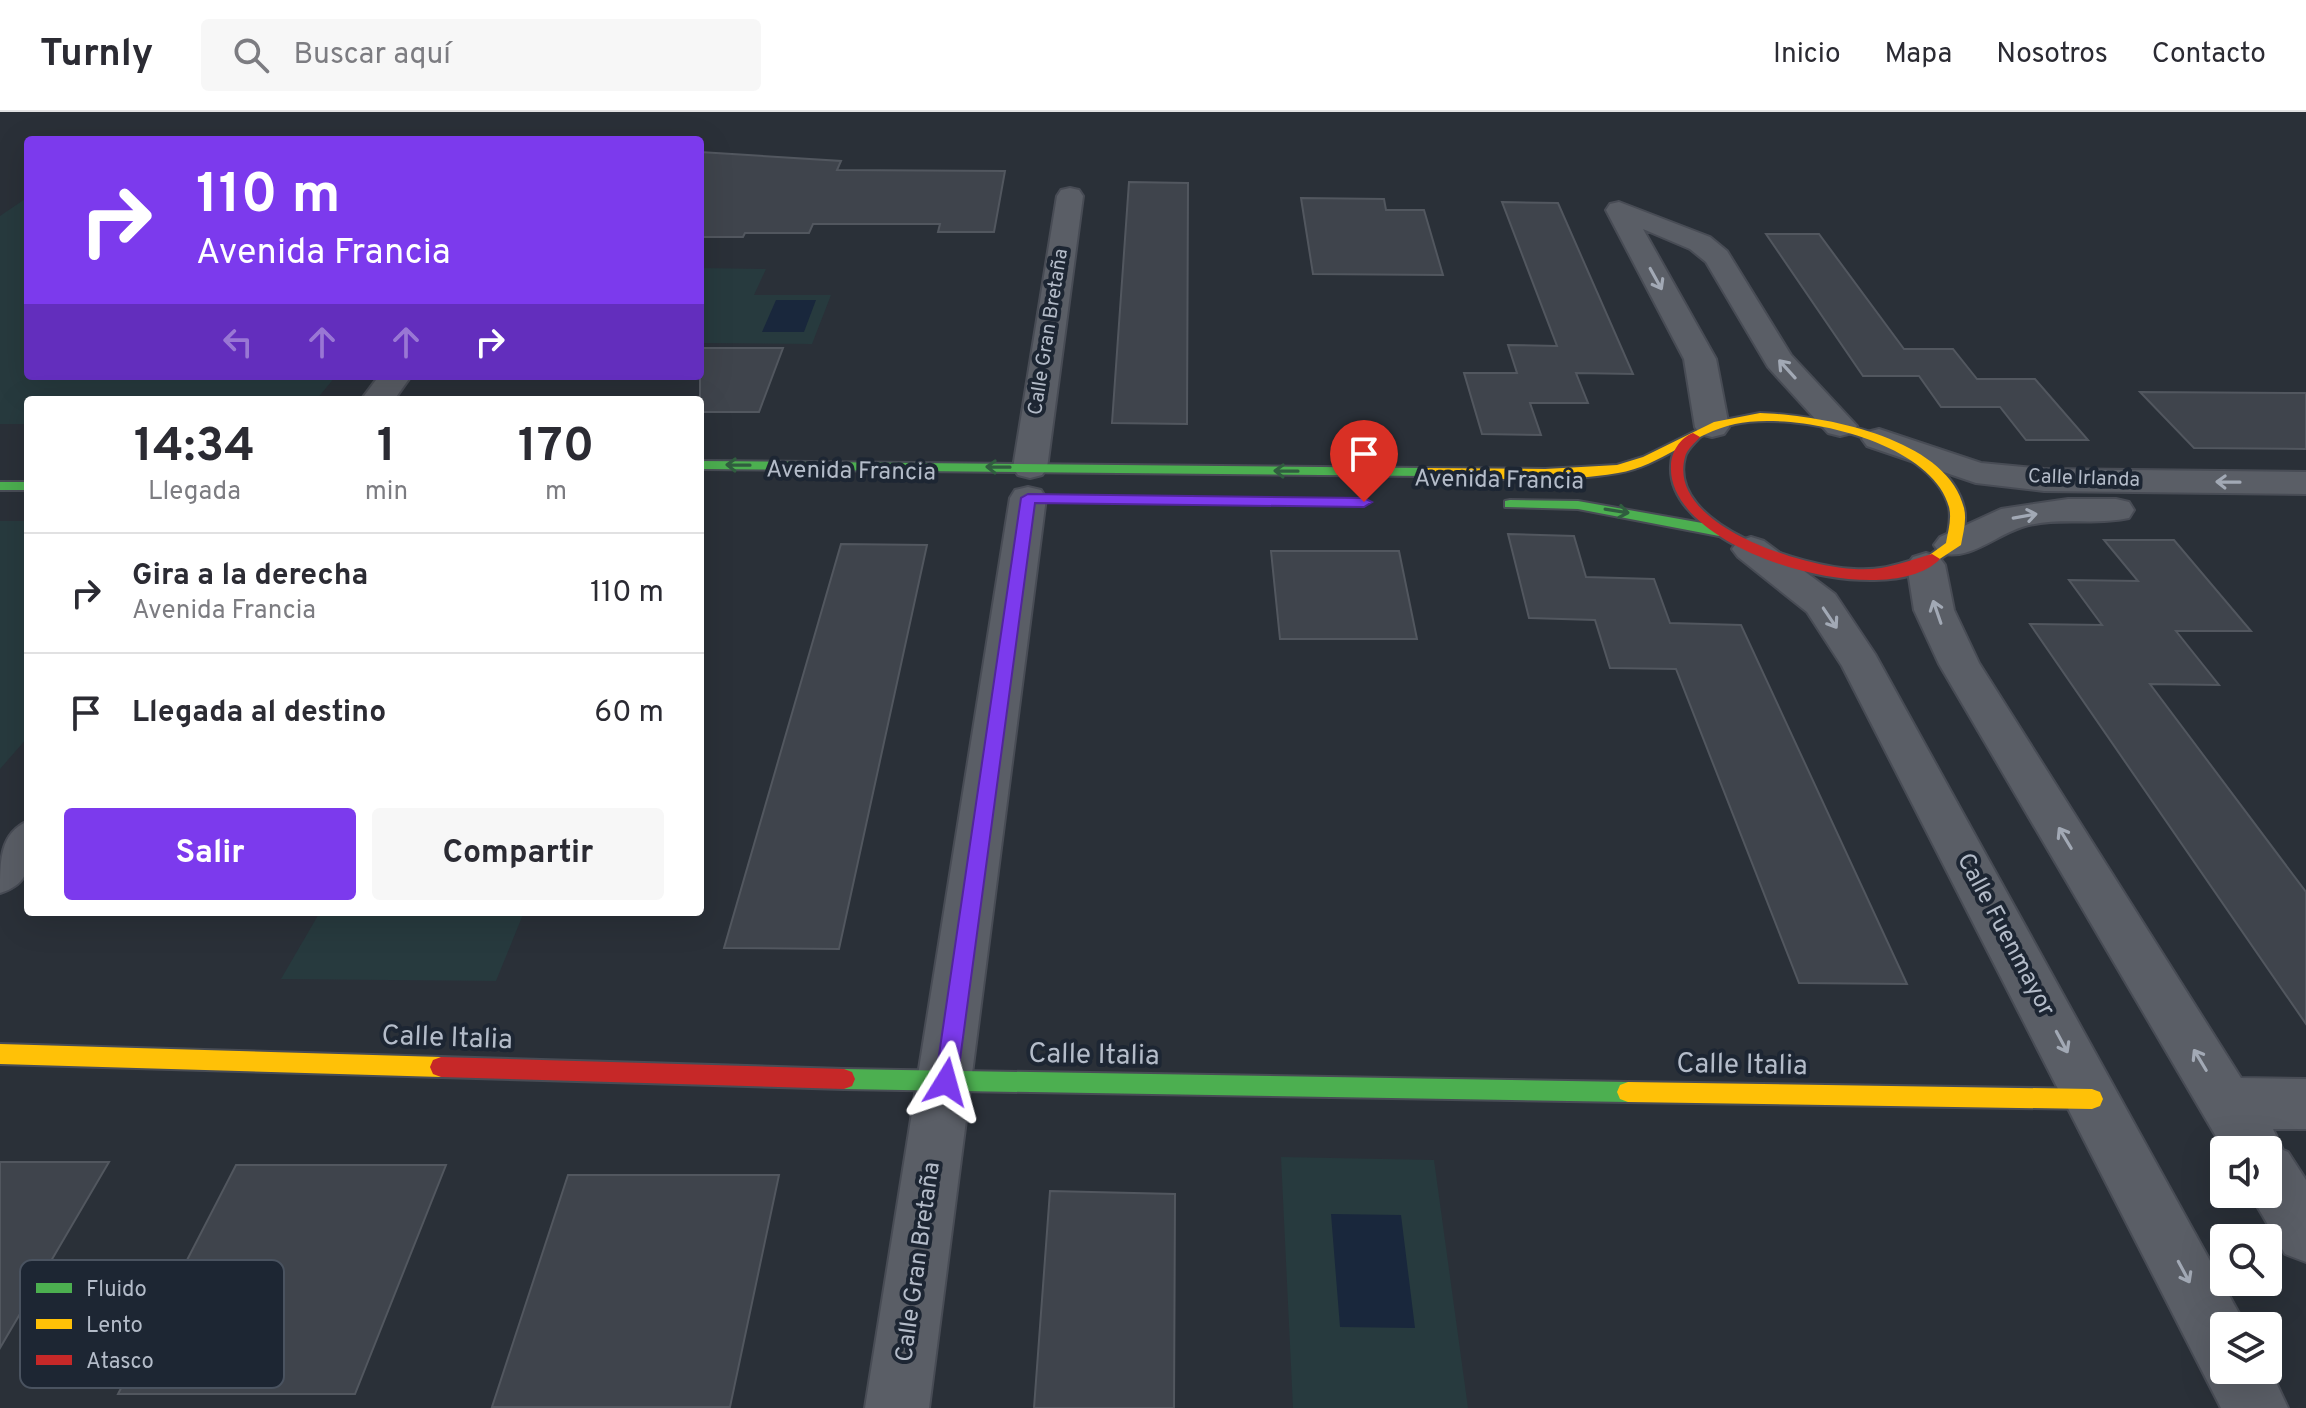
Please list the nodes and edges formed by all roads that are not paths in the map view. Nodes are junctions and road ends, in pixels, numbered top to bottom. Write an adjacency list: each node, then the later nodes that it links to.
1 (1070, 196): 8 (street, Calle Gran Bretaña)
2 (1854, 431): 3 (main road, Avenida Francia); 3 (street, one-way to 3); 5 (street, Calle Irlanda, one-way to 2); 12 (main road, Avenida Francia)
3 (1702, 432): 8 (main road, Avenida Francia, one-way to 8); 11 (main road)
4 (704, 465): 8 (main road, Avenida Francia, one-way to 4)
5 (2306, 483)
6 (0, 486): 7 (main road)
7 (24, 486)
8 (1029, 491): 16 (street, Calle Gran Bretaña)
9 (1484, 504): 11 (main road, Avenida Francia, one-way to 11)
10 (2306, 511): 12 (street, Calle Irlanda, one-way to 10)
11 (1735, 540): 12 (main road); 17 (street, Calle Fuenmayor, one-way to 17)
12 (1940, 555): 18 (street, one-way to 12)
13 (24, 844): 14 (street)
14 (0, 874)
15 (0, 1054): 16 (main road, Calle Italia)
16 (946, 1082): 17 (main road, Calle Italia); 25 (street, Calle Gran Bretaña)
17 (2092, 1099): 23 (street, Calle Fuenmayor, one-way to 23)
18 (2226, 1103): 19 (street); 20 (street)
19 (2306, 1104)
20 (2246, 1136)
21 (2282, 1194): 22 (street)
22 (2306, 1233)
23 (2210, 1322)
24 (2243, 1384): 26 (street)
25 (897, 1408)
26 (2256, 1408)

